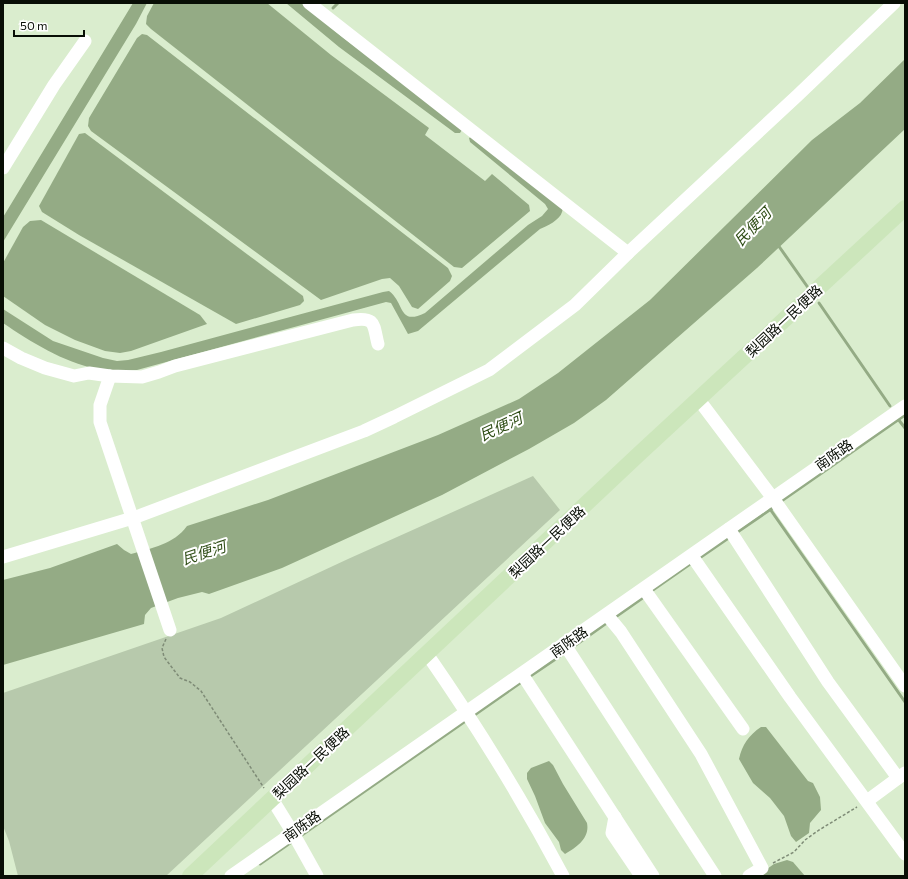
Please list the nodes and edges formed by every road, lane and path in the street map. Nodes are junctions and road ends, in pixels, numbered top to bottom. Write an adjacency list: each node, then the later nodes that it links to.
1 (309, 3): 6 (street)
2 (894, 3): 6 (street)
3 (85, 41): 4 (street)
4 (3, 168)
5 (905, 208): 10 (main road, 梨园路一民便路)
6 (628, 253): 13 (street)
7 (378, 344): 9 (street)
8 (3, 348): 9 (street)
9 (110, 376): 13 (street)
10 (699, 400): 12 (street); 21 (main road, 梨园路一民便路)
11 (905, 406): 12 (street, 南陈路)
12 (775, 502): 14 (street, 南陈路); 23 (street)
13 (133, 518): 15 (street); 19 (street)
14 (731, 533): 16 (street, 南陈路); 26 (street)
15 (3, 557)
16 (694, 559): 17 (street, 南陈路); 28 (street)
17 (647, 592): 18 (street, 南陈路); 25 (street)
18 (610, 618): 20 (street, 南陈路); 32 (street)
19 (170, 630): 27 (path)
20 (567, 648): 22 (street, 南陈路); 39 (street)
21 (427, 654): 24 (street); 27 (main road, 梨园路一民便路)
22 (524, 678): 24 (street, 南陈路); 29 (street)
23 (905, 686)
24 (469, 715): 30 (street, 南陈路); 36 (street)
25 (743, 729)
26 (902, 775): 28 (street)
27 (272, 800): 30 (street); 33 (main road, 梨园路一民便路)
28 (867, 802): 31 (street); 32 (path)
29 (615, 817): 37 (street); 38 (street)
30 (295, 837): 34 (street, 南陈路); 35 (street)
31 (905, 854)
32 (762, 868): 40 (street)
33 (190, 876)
34 (231, 876)
35 (317, 876)
36 (563, 876)
37 (642, 876)
38 (654, 876)
39 (715, 876)
40 (749, 876)

